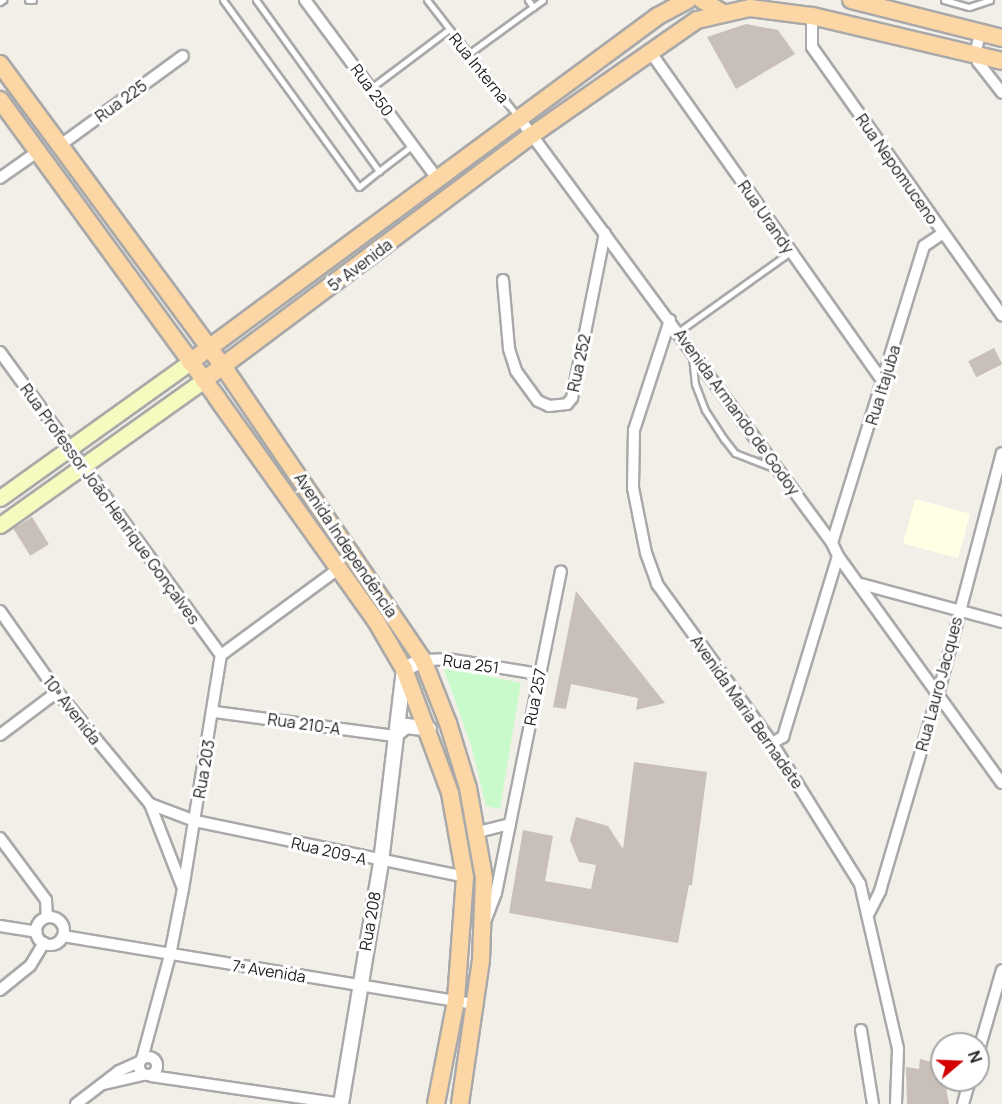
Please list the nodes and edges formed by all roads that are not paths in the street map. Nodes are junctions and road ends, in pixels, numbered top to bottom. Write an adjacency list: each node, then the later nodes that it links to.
1 (28, 0): 2 (lane)
2 (33, 0)
3 (223, 0): 34 (lane)
4 (256, 0): 34 (lane)
5 (306, 0): 26 (street, Rua 250)
6 (427, 0): 18 (lane, Rua Interna)
7 (528, 0): 14 (lane)
8 (543, 0): 14 (lane)
9 (688, 0): 15 (main road, 5ª Avenida)
10 (702, 0): 16 (main road)
11 (851, 0): 19 (main road)
12 (944, 0): 13 (lane)
13 (990, 0)
14 (533, 7): 22 (lane)
15 (660, 8): 29 (main road, 5ª Avenida)
16 (723, 13): 17 (main road, 5ª Avenida); 20 (main road, 5ª Avenida)
17 (812, 16): 21 (main road, 5ª Avenida); 38 (street, Rua Nepomuceno)
18 (448, 30): 22 (lane, Rua Interna); 26 (lane)
19 (993, 34): 21 (street)
20 (649, 50): 30 (main road, 5ª Avenida); 39 (street, Rua Urandy)
21 (975, 54): 24 (main road, 5ª Avenida); 27 (street)
22 (466, 55): 29 (lane, Rua Interna)
23 (183, 56): 31 (street, Rua 225)
24 (1002, 61)
25 (0, 64): 31 (main road, Avenida Independência)
26 (371, 88): 32 (street, Rua 250)
27 (1002, 93)
28 (0, 100): 33 (main road, Avenida Independência)
29 (520, 119): 30 (street, Rua Interna); 36 (main road, 5ª Avenida)
30 (532, 135): 37 (street, Avenida Armando de Godoy); 48 (main road, 5ª Avenida)
31 (59, 146): 44 (main road, Avenida Independência)
32 (413, 146): 34 (lane); 36 (street, Rua 250)
33 (37, 152): 35 (street); 47 (main road, Avenida Independência)
34 (379, 171)
35 (0, 178)
36 (438, 180): 44 (main road, 5ª Avenida)
37 (605, 233): 40 (street, Rua 252); 42 (street, Avenida Armando de Godoy)
38 (942, 234): 41 (street, Rua Nepomuceno); 50 (street, Rua Itajuba)
39 (790, 252): 43 (lane); 50 (street, Rua Urandy)
40 (503, 280)
41 (1002, 315)
42 (670, 320): 43 (street, Avenida Armando de Godoy); 77 (street, Avenida Maria Bernadete)
43 (678, 332): 45 (street, Avenida Armando de Godoy)
44 (209, 348): 47 (main road, 5ª Avenida); 48 (main road, Avenida Independência)
45 (692, 351): 54 (street, Avenida Armando de Godoy); 54 (lane)
46 (0, 352): 51 (street, Rua Professor João Henrique Gonçalves)
47 (190, 362): 49 (main road, Avenida Independência); 51 (main road, 5ª Avenida)
48 (223, 366): 49 (main road, 5ª Avenida); 68 (main road, Avenida Independência)
49 (204, 381): 53 (main road, 5ª Avenida); 61 (main road, Avenida Independência)
50 (884, 383): 59 (street, Rua Itajuba)
51 (69, 449): 53 (street, Rua Professor João Henrique Gonçalves); 56 (main road, 5ª Avenida)
52 (1002, 453): 55 (street, Rua Lauro Jacques)
53 (82, 467): 58 (main road, 5ª Avenida); 67 (street, Rua Professor João Henrique Gonçalves)
54 (777, 469): 59 (street, Avenida Armando de Godoy)
55 (990, 497): 57 (street); 64 (street, Rua Lauro Jacques)
56 (0, 498)
57 (1002, 500)
58 (0, 525)
59 (832, 543): 60 (street, Avenida Armando de Godoy)
60 (838, 556): 63 (street, Avenida Armando de Godoy); 77 (street)
61 (338, 569): 67 (street); 69 (main road, Avenida Independência)
62 (561, 571): 70 (street, Rua 257)
63 (861, 584): 64 (street); 71 (street, Avenida Armando de Godoy)
64 (959, 610): 66 (street); 71 (street, Rua Lauro Jacques)
65 (0, 611): 72 (street, 10ª Avenida)
66 (1002, 622)
67 (221, 655): 73 (street, Rua 203)
68 (423, 660): 69 (street, Rua 251); 70 (street, Rua 251); 82 (main road, Avenida Independência)
69 (404, 669): 74 (main road, Avenida Independência); 76 (street, Rua 208)
70 (539, 674): 81 (street, Rua 257)
71 (939, 691): 78 (street, Avenida Armando de Godoy); 87 (street, Rua Lauro Jacques)
72 (57, 692): 75 (street); 79 (street, 10ª Avenida)
73 (215, 712): 76 (street, Rua 210-A); 80 (street, Rua 203)
74 (429, 729): 76 (street); 85 (main road, Avenida Independência)
75 (0, 735)
76 (394, 736): 84 (street, Rua 208)
77 (772, 742): 87 (street, Avenida Maria Bernadete)
78 (1002, 783)
79 (150, 804): 80 (street); 86 (street, 10ª Avenida)
80 (195, 820): 84 (street, Rua 209-A); 86 (street, Rua 203)
81 (510, 824): 82 (street); 89 (street, Rua 257)
82 (478, 832): 89 (main road, Avenida Independência)
83 (0, 838): 88 (street)
84 (381, 862): 85 (street, Rua 209-A); 98 (street, Rua 208)
85 (465, 877): 95 (main road, Avenida Independência)
86 (183, 889): 94 (street, Rua 203)
87 (869, 913): 113 (street, Avenida Maria Bernadete)
88 (47, 918): 91 (street); 92 (street)
89 (484, 924): 96 (main road, Avenida Independência)
90 (0, 926): 91 (street)
91 (37, 932): 93 (street)
92 (63, 936): 93 (street); 94 (street, 7ª Avenida)
93 (44, 943): 99 (street)
94 (170, 955): 98 (street, 7ª Avenida); 102 (street, Rua 203)
95 (461, 957): 96 (main road); 100 (main road, Avenida Independência)
96 (481, 960): 101 (main road, Avenida Independência)
97 (1002, 970): 104 (street)
98 (359, 985): 100 (street, 7ª Avenida); 109 (street, Rua 208)
99 (0, 990)
100 (456, 1001): 101 (street, 7ª Avenida); 110 (main road, Avenida Independência)
101 (474, 1004): 111 (main road, Avenida Independência)
102 (153, 1024): 105 (street, Rua 203); 106 (street, Rua 203)
103 (861, 1029): 112 (street)
104 (984, 1032)
105 (140, 1061): 106 (street); 106 (street); 107 (street)
106 (152, 1070): 107 (street); 109 (street)
107 (101, 1085): 108 (street)
108 (76, 1104)
109 (342, 1104)
110 (436, 1104)
111 (460, 1104)
112 (873, 1104)
113 (896, 1104)

